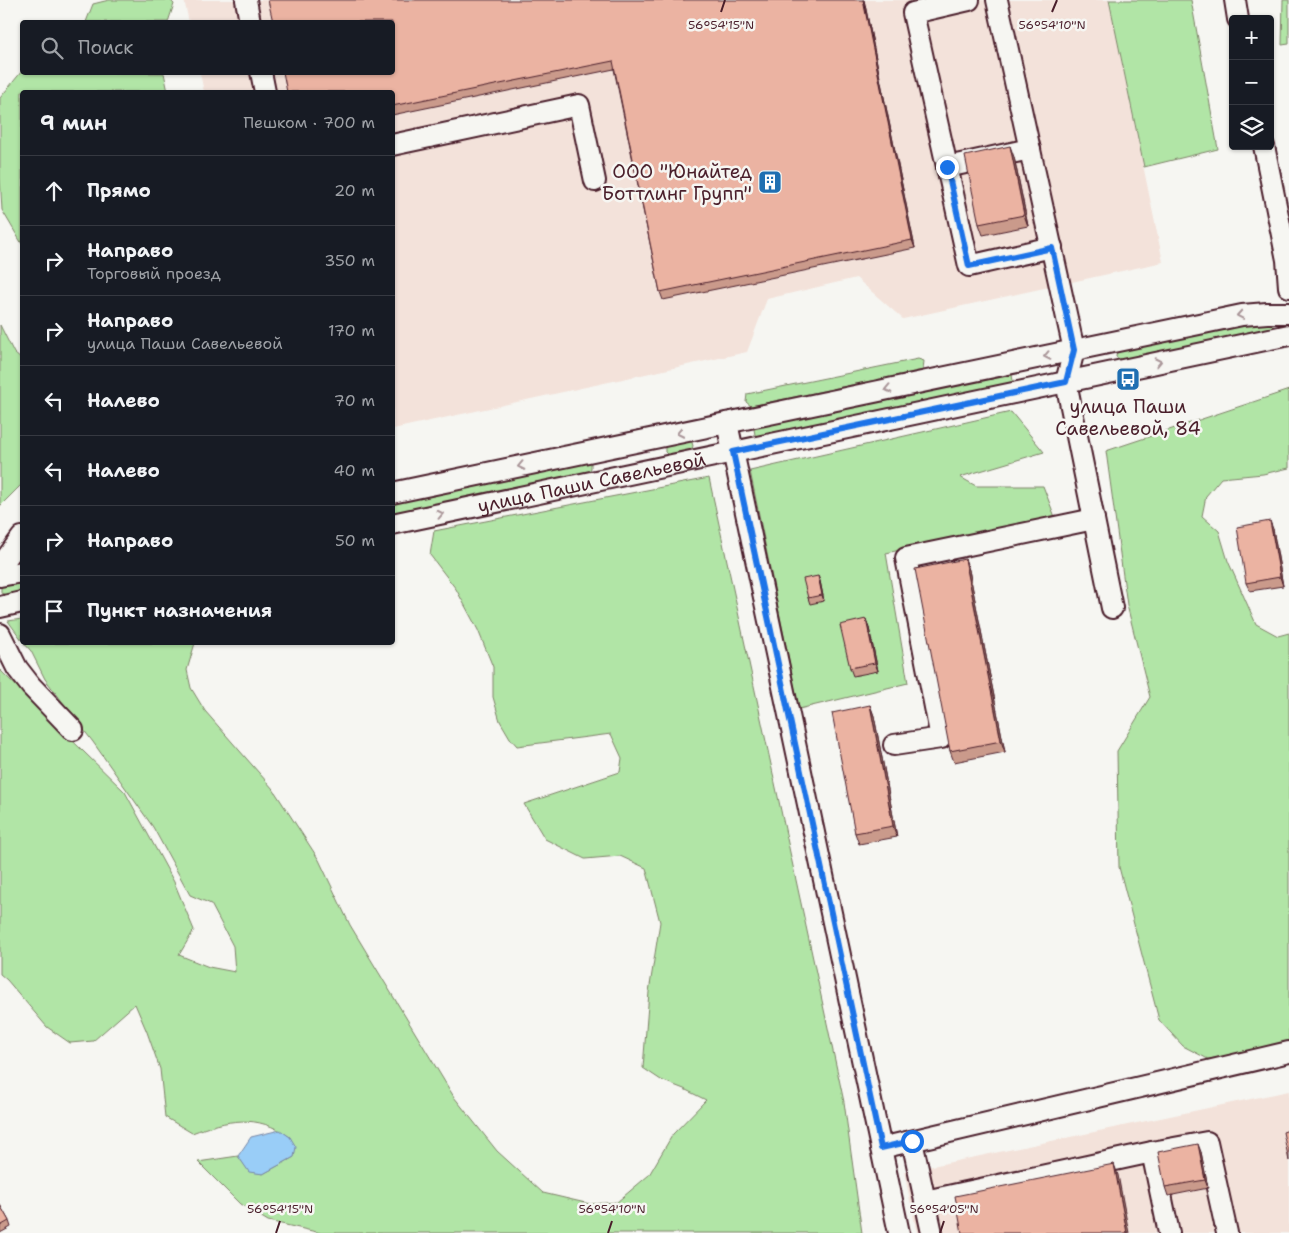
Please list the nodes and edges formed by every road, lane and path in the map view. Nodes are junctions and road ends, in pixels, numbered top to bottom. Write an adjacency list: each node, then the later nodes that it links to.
1 (246, 0): 7 (street)
2 (970, 0): 5 (street)
3 (997, 0): 11 (street)
4 (1234, 0): 6 (street)
5 (911, 6): 13 (street)
6 (1237, 15)
7 (250, 20)
8 (262, 75): 9 (street)
9 (266, 90)
10 (395, 144): 14 (street)
11 (1030, 149): 13 (street); 15 (street)
12 (1265, 150): 16 (street)
13 (947, 167): 15 (street)
14 (595, 181)
15 (1052, 248): 20 (street)
16 (1289, 287)
17 (1289, 314): 20 (street, улица Паши Савельевой, one-way to 20)
18 (1289, 318): 19 (street)
19 (1282, 337): 21 (street, улица Паши Савельевой, one-way to 19)
20 (1074, 350): 21 (street); 22 (street, улица Паши Савельевой, one-way to 22)
21 (1066, 382): 23 (street, улица Паши Савельевой); 25 (street)
22 (727, 423): 23 (street); 24 (street, улица Паши Савельевой, one-way to 24)
23 (733, 452): 26 (street, улица Паши Савельевой, one-way to 23); 39 (street)
24 (395, 493)
25 (1094, 519): 33 (street); 36 (street)
26 (395, 523)
27 (20, 540): 28 (street)
28 (0, 567)
29 (20, 572): 30 (street)
30 (0, 576)
31 (20, 602): 32 (street)
32 (0, 606)
33 (1112, 608)
34 (0, 634): 35 (street)
35 (73, 730)
36 (894, 745)
37 (1289, 1052): 38 (street)
38 (912, 1141): 39 (street); 41 (street)
39 (881, 1148): 42 (street)
40 (1152, 1152): 41 (street); 44 (street); 45 (street)
41 (925, 1201): 43 (street)
42 (899, 1233)
43 (932, 1233)
44 (1169, 1233)
45 (1227, 1233)

